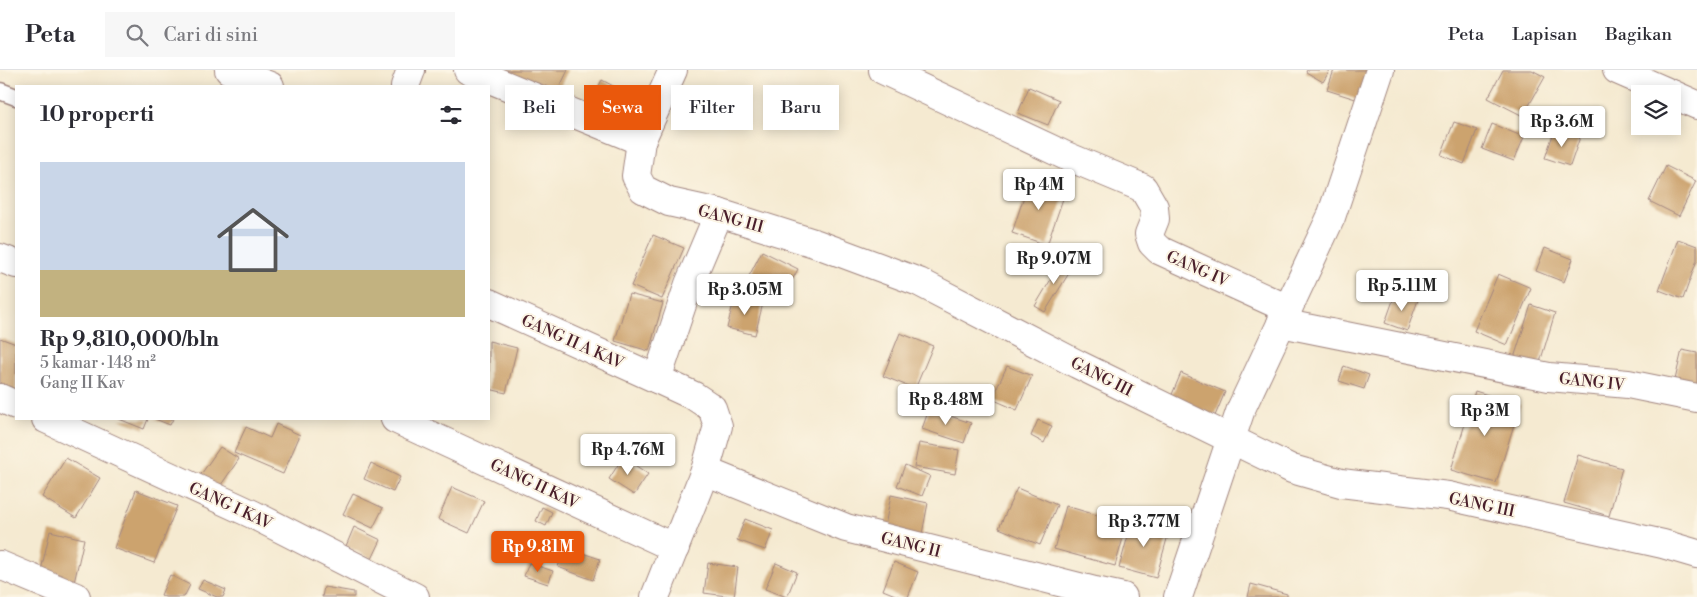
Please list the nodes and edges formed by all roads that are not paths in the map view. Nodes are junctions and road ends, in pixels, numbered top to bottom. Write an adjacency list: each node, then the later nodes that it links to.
1 (229, 70): 9 (street)
2 (411, 70): 10 (street)
3 (468, 70): 16 (street)
4 (673, 70): 16 (street, GANG III)
5 (883, 70): 8 (street, GANG IV)
6 (1380, 70): 21 (street)
7 (1617, 70): 11 (street)
8 (915, 77): 21 (street, GANG IV)
9 (261, 85)
10 (405, 85)
11 (1651, 85)
12 (0, 91): 13 (lane)
13 (15, 97)
14 (1681, 98): 15 (street)
15 (1697, 105)
16 (641, 141): 17 (street, GANG III)
17 (719, 213): 22 (street); 28 (street, GANG III)
18 (0, 258): 19 (street)
19 (15, 264)
20 (490, 303): 22 (street, GANG II A KAV)
21 (1284, 316): 24 (street, GANG IV); 28 (street)
22 (657, 379): 29 (street, GANG II A KAV)
23 (0, 398): 25 (street)
24 (1697, 398)
25 (15, 405)
26 (48, 420): 34 (street, GANG I KAV)
27 (397, 420): 30 (street, GANG II KAV)
28 (1230, 440): 31 (street, GANG III); 37 (street)
29 (705, 471): 30 (street, GANG II A KAV); 36 (street, GANG II)
30 (675, 548): 35 (street, GANG II A KAV)
31 (1697, 554)
32 (0, 565): 33 (street)
33 (76, 597)
34 (415, 597)
35 (655, 597)
36 (1123, 597)
37 (1178, 597)

